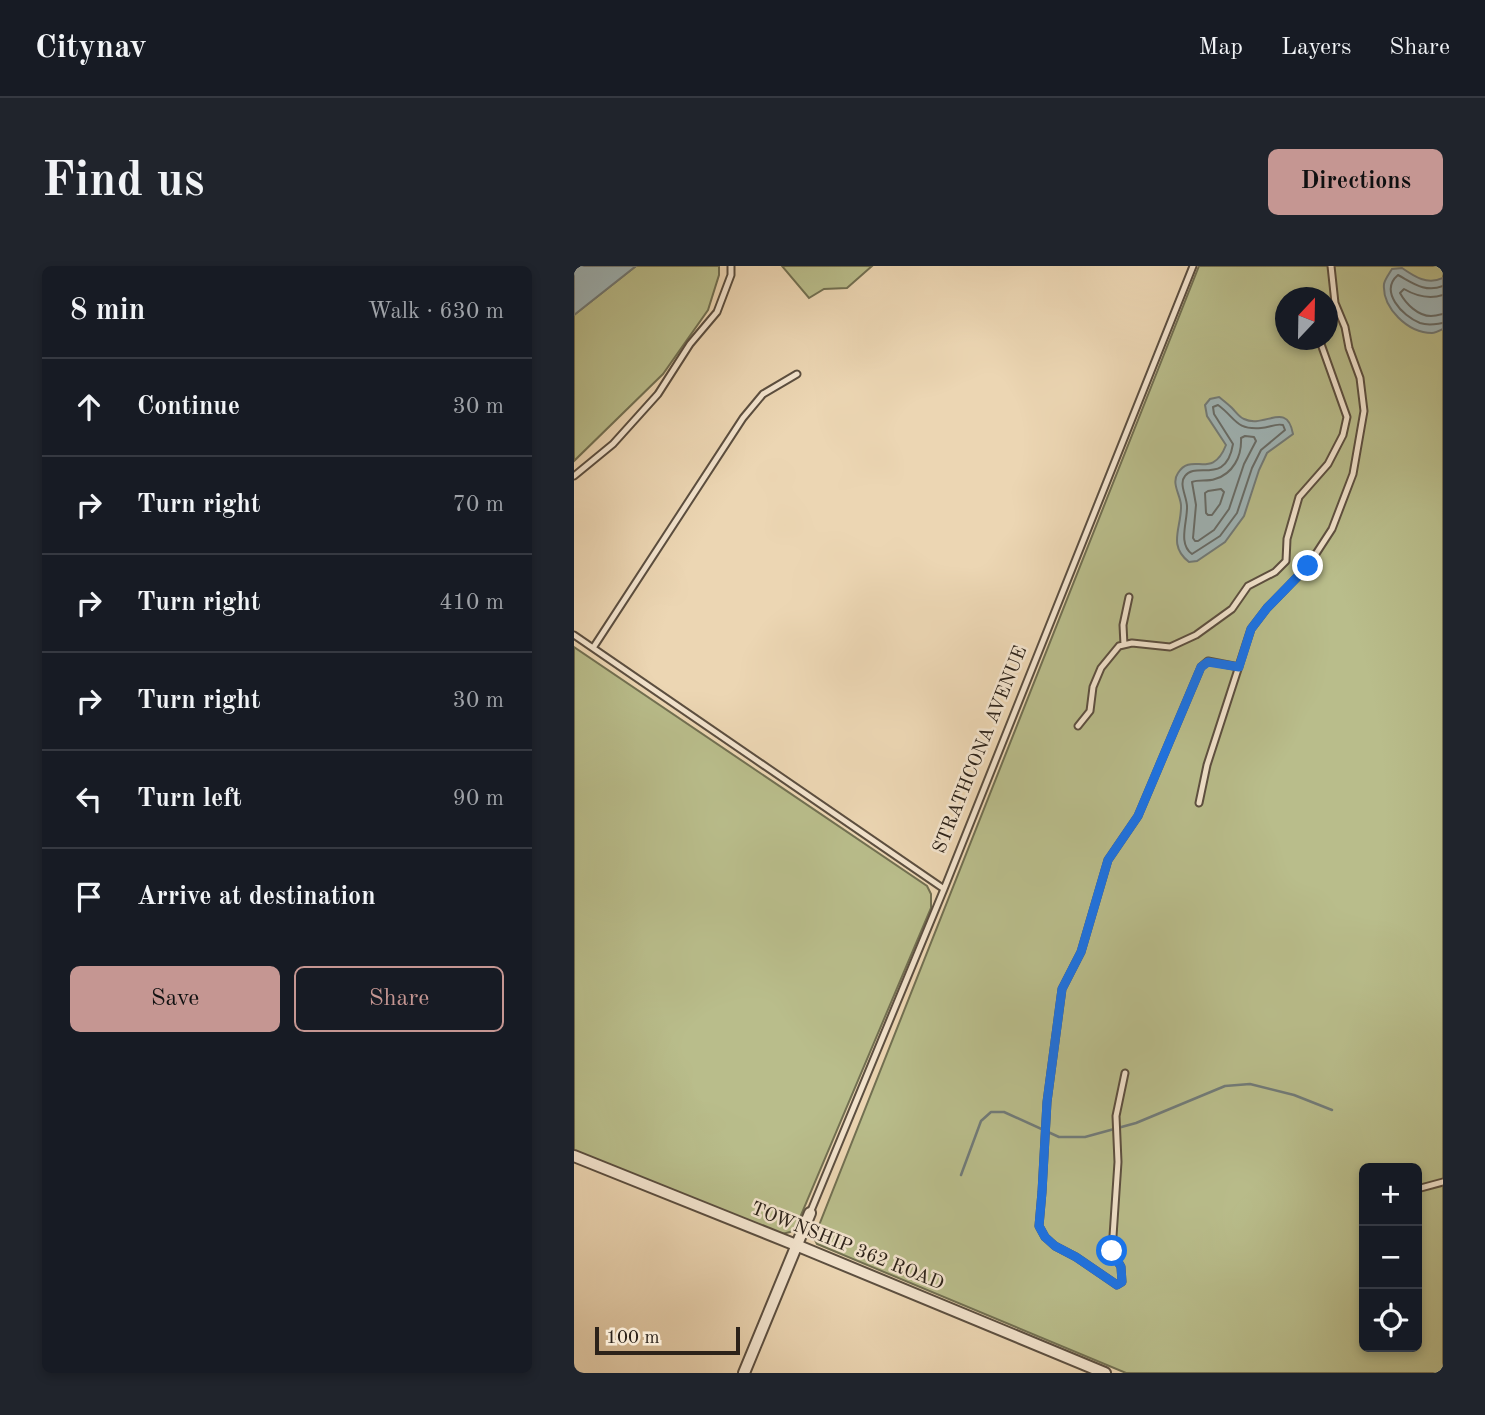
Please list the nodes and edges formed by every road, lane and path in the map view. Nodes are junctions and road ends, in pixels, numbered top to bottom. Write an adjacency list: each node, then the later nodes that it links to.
1 (731, 266): 8 (lane)
2 (1193, 266): 16 (lane, STRATHCONA AVENUE)
3 (1331, 266): 4 (lane)
4 (1333, 287)
5 (1338, 310): 13 (lane)
6 (1323, 350): 11 (lane)
7 (797, 374): 12 (lane)
8 (574, 476)
9 (1129, 597): 11 (lane)
10 (574, 635): 12 (lane)
11 (1124, 645): 14 (lane)
12 (593, 648): 16 (lane)
13 (1239, 667): 15 (lane); 17 (lane)
14 (1078, 726)
15 (1199, 803)
16 (944, 889): 21 (lane, STRATHCONA AVENUE)
17 (1125, 1073)
18 (574, 1156): 22 (street, TOWNSHIP 362 ROAD)
19 (1443, 1182): 20 (lane)
20 (1422, 1188)
21 (810, 1213): 22 (street, STRATHCONA AVENUE)
22 (796, 1245): 23 (street, STRATHCONA AVENUE); 24 (street, TOWNSHIP 362 ROAD)
23 (744, 1373)
24 (1105, 1373)

